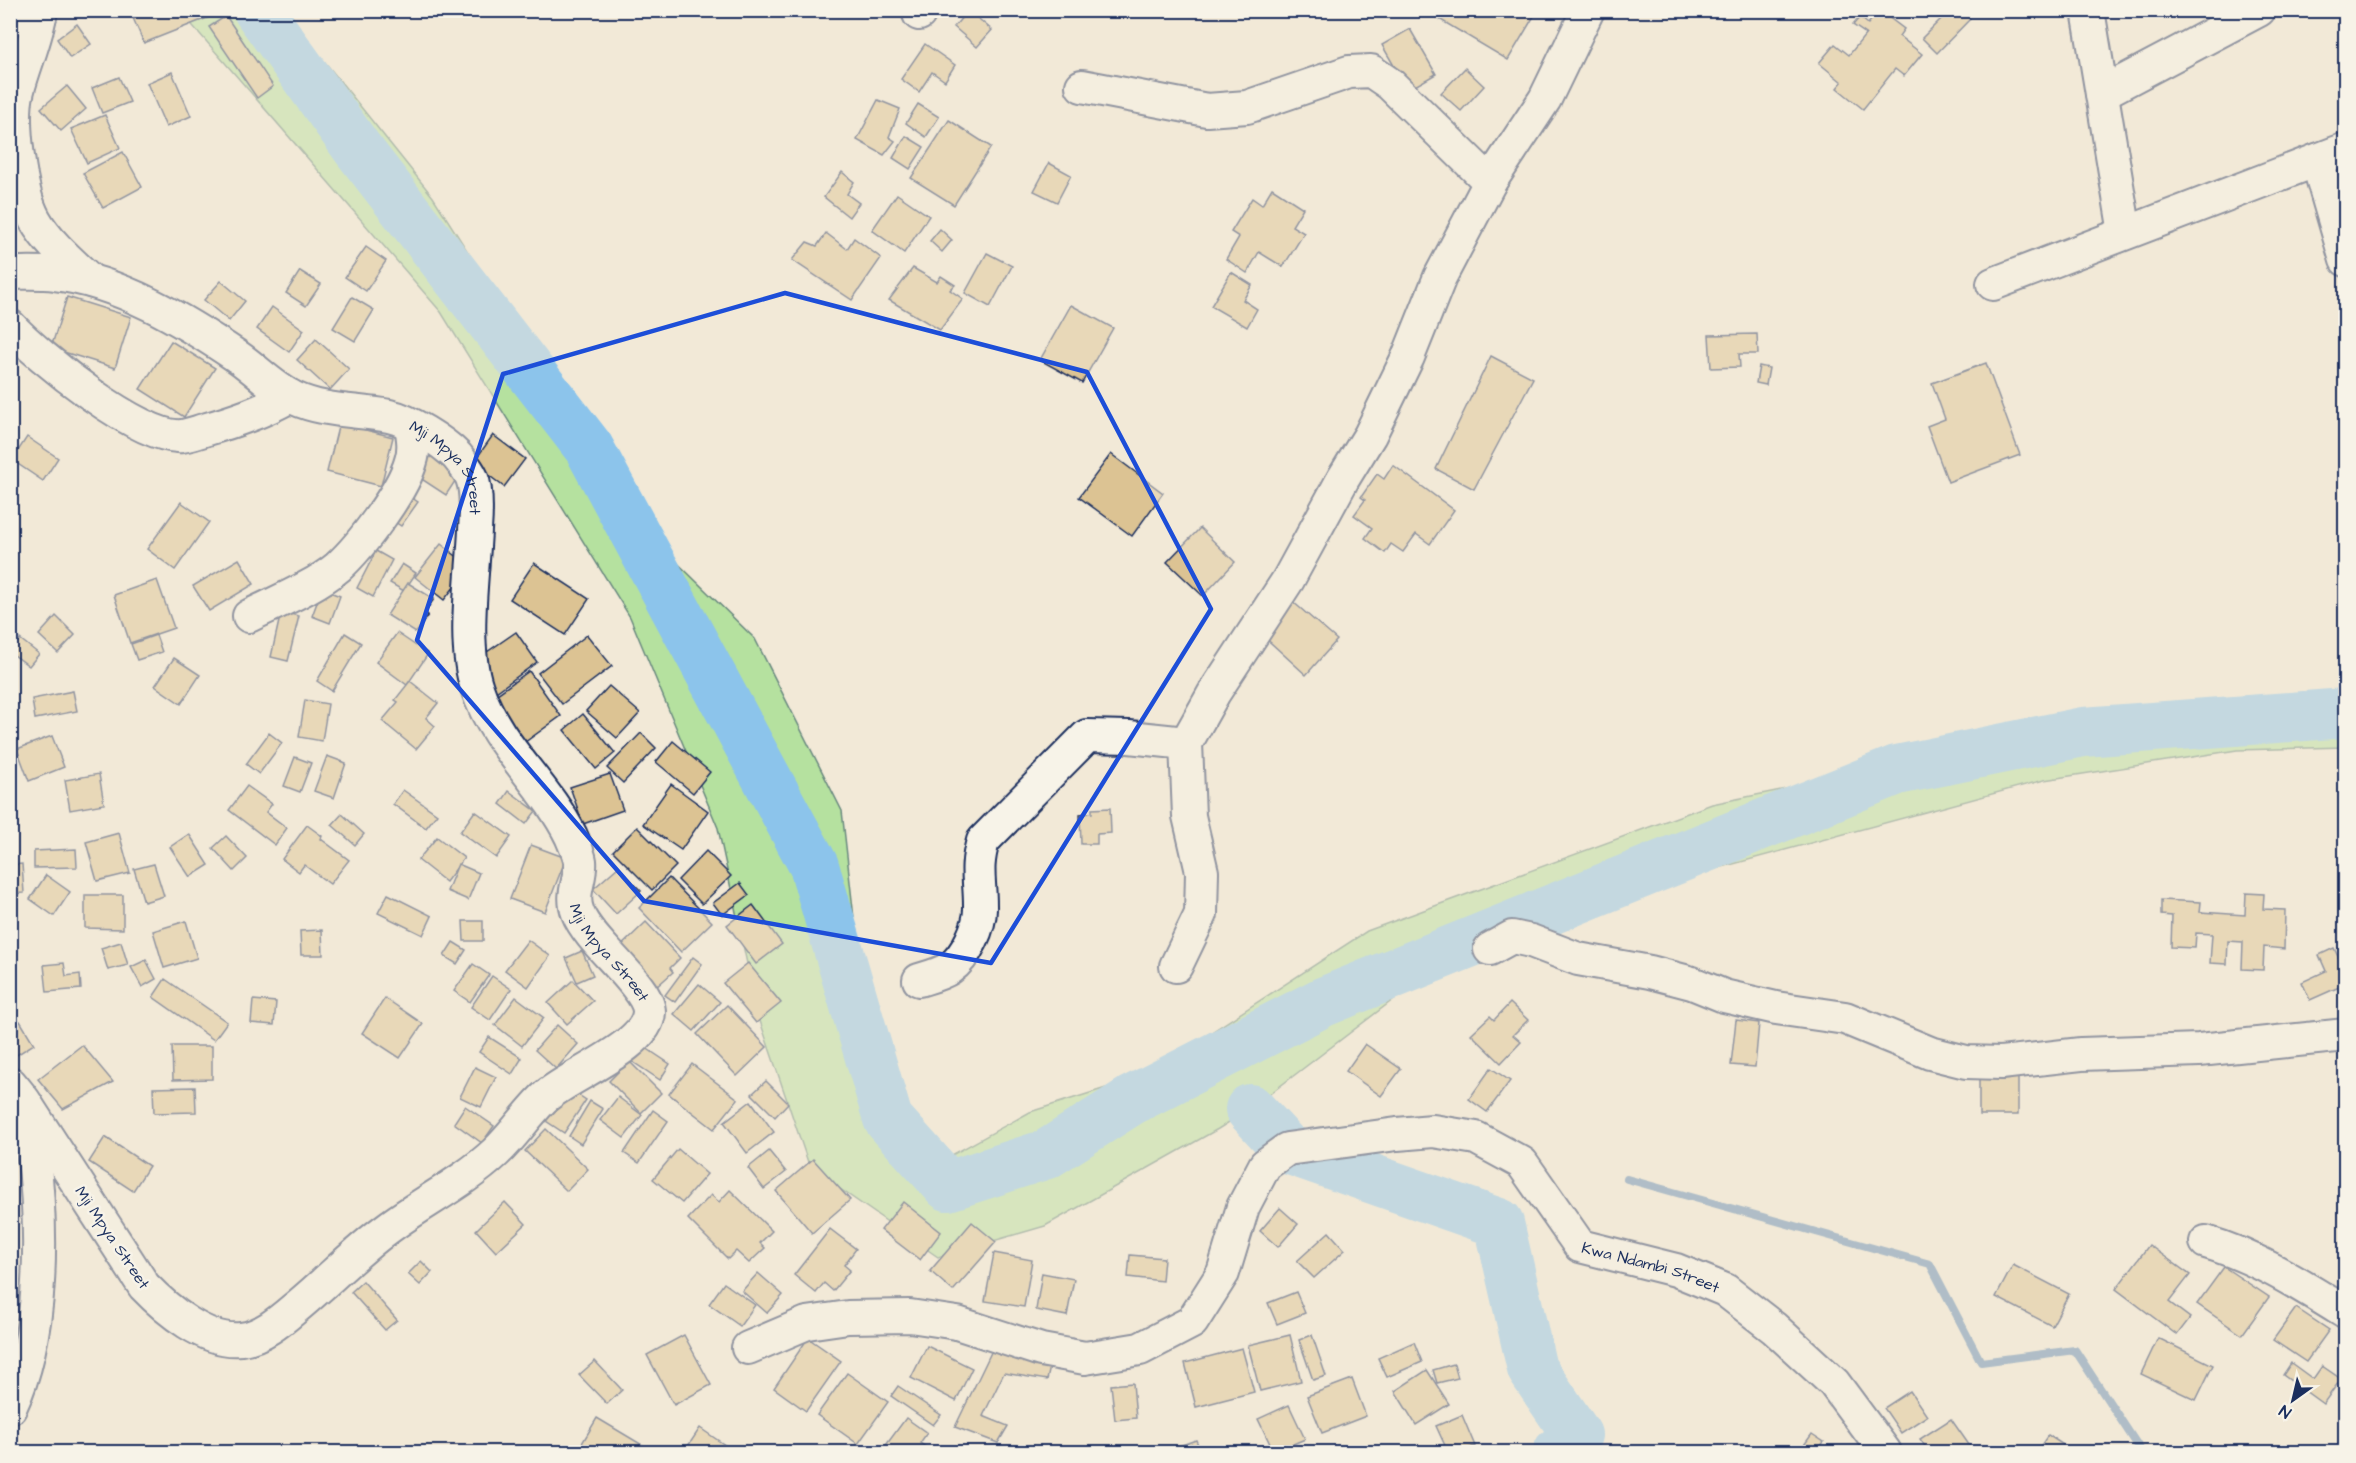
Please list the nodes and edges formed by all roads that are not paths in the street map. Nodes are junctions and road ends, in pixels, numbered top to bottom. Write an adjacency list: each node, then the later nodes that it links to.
1 (1588, 10): 8 (street)
2 (2088, 10): 6 (street)
3 (2259, 10): 6 (street)
4 (31, 15): 12 (street)
5 (1082, 86): 8 (street)
6 (2102, 93): 9 (street)
7 (2331, 155): 9 (street); 10 (street)
8 (1490, 182): 18 (street)
9 (2125, 233): 13 (street)
10 (2346, 260)
11 (10, 273): 12 (street, Mji Mpya Street)
12 (91, 281): 15 (street, Mji Mpya Street)
13 (1993, 284)
14 (10, 326): 15 (street)
15 (290, 396): 16 (street, Mji Mpya Street)
16 (411, 425): 17 (street); 23 (street, Mji Mpya Street)
17 (249, 616)
18 (1186, 743): 20 (street); 21 (street)
19 (1490, 949): 22 (street)
20 (1176, 966)
21 (919, 980)
22 (2346, 1035)
23 (19, 1095): 27 (street)
24 (2206, 1242): 25 (street)
25 (2346, 1313)
26 (748, 1348): 28 (street, Kwa Ndambi Street)
27 (10, 1408)
28 (1884, 1452)

